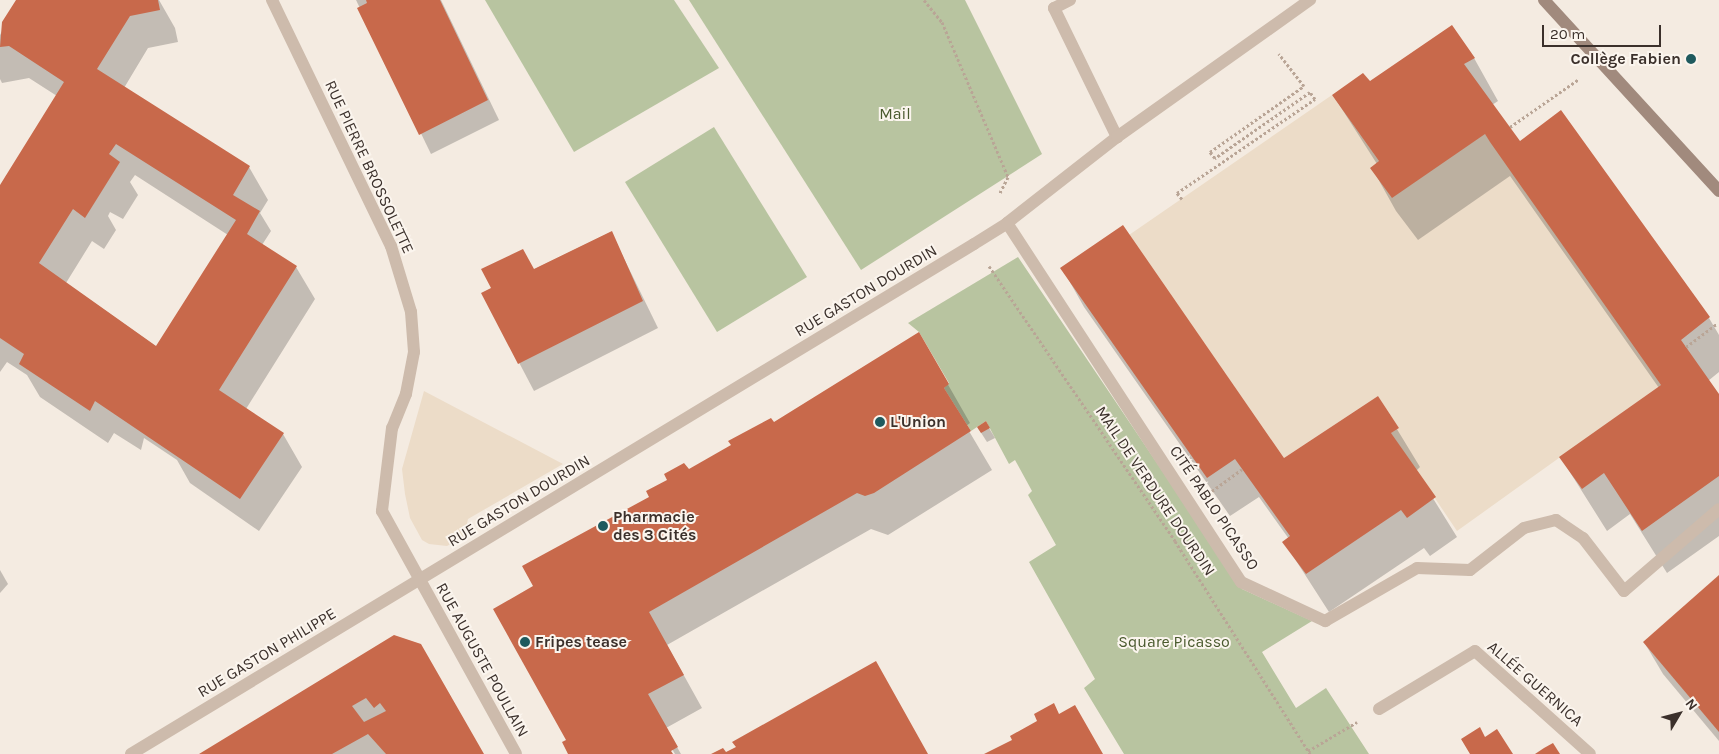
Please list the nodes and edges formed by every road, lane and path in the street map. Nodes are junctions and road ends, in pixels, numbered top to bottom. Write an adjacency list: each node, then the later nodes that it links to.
1 (272, 0): 20 (street, RUE PIERRE BROSSOLETTE)
2 (924, 0): 12 (path)
3 (1070, 0): 9 (street)
4 (1310, 0): 6 (street, RUE GASTON DOURDIN)
5 (1544, 0): 7 (street)
6 (1263, 34): 9 (street, RUE GASTON DOURDIN); 11 (path)
7 (1602, 63): 8 (path); 10 (street)
8 (1510, 128)
9 (1116, 138): 13 (street, RUE GASTON DOURDIN)
10 (1719, 191)
11 (1182, 198)
12 (995, 202)
13 (1006, 223): 14 (street, RUE GASTON DOURDIN); 18 (street, CITÉ PABLO PICASSO)
14 (974, 244): 20 (street, RUE GASTON DOURDIN); 22 (path, MAIL DE VERDURE DOURDIN)
15 (1718, 323): 16 (path)
16 (1686, 347)
17 (1242, 469): 18 (path)
18 (1192, 506): 19 (street, CITÉ PABLO PICASSO)
19 (1719, 509)
20 (419, 582): 23 (street, RUE GASTON PHILIPPE); 24 (street, RUE AUGUSTE POULLAIN)
21 (1379, 708): 22 (path); 25 (street, ALLÉE GUERNICA)
22 (1309, 752)
23 (131, 754)
24 (516, 754)
25 (1590, 754)

